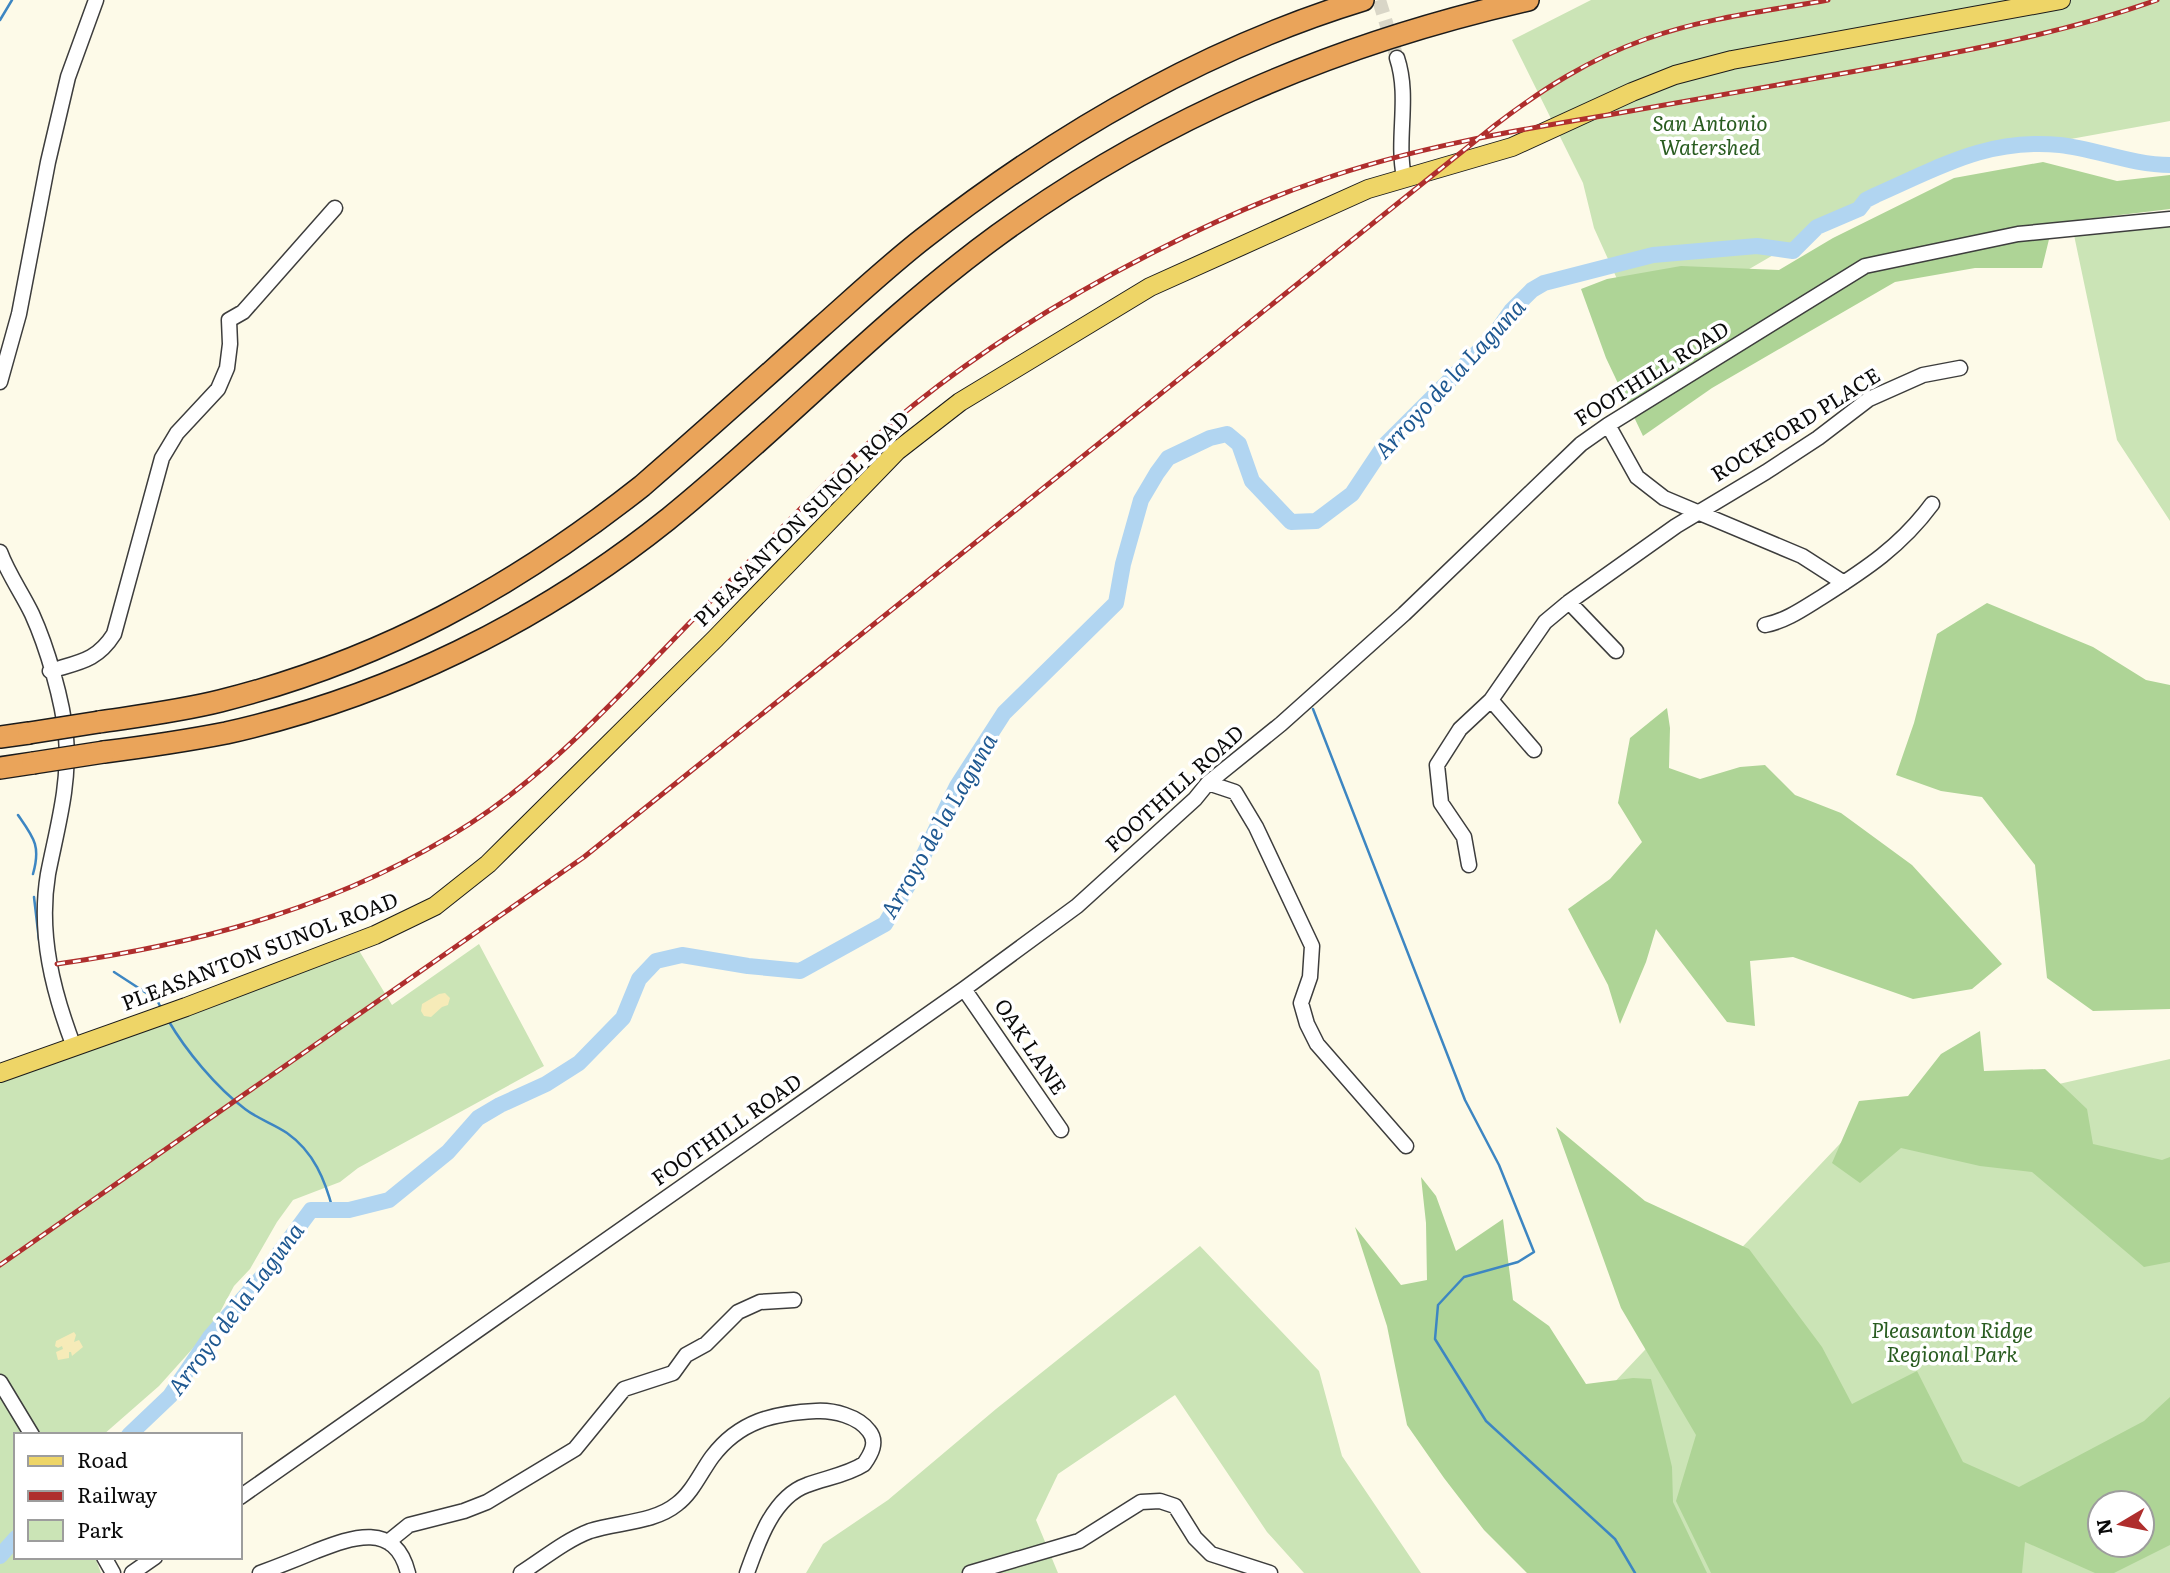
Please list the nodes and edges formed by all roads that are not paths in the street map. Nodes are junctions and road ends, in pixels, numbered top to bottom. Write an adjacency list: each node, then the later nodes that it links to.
1 (96, 0): 10 (street)
2 (1363, 0): 22 (highway, bridge)
3 (1528, 0): 25 (highway, bridge)
4 (2061, 0): 6 (main road, PLEASANTON SUNOL ROAD)
5 (1397, 58): 6 (street)
6 (1404, 177): 29 (main road, PLEASANTON SUNOL ROAD)
7 (335, 208): 19 (street)
8 (2170, 219): 11 (street, FOOTHILL ROAD)
9 (1960, 368): 13 (street, ROCKFORD PLACE)
10 (0, 382)
11 (1608, 425): 13 (street); 26 (street, FOOTHILL ROAD)
12 (1932, 504): 15 (street)
13 (1698, 512): 15 (street); 16 (street, ROCKFORD PLACE)
14 (0, 552): 19 (street)
15 (1844, 583): 17 (street)
16 (1569, 602): 18 (street); 20 (street, ROCKFORD PLACE)
17 (1765, 625)
18 (1616, 652)
19 (50, 670): 29 (street)
20 (1491, 700): 24 (street); 27 (street, ROCKFORD PLACE)
21 (0, 730): 22 (highway)
22 (29, 733): 23 (highway)
23 (0, 737)
24 (1534, 750)
25 (0, 768)
26 (1209, 783): 28 (street, FOOTHILL ROAD); 32 (street)
27 (1469, 865)
28 (964, 989): 31 (street, OAK LANE); 36 (street, FOOTHILL ROAD)
29 (74, 1047): 30 (main road, PLEASANTON SUNOL ROAD)
30 (0, 1073)
31 (1061, 1130)
32 (1406, 1146)
33 (794, 1300): 37 (street)
34 (0, 1382): 35 (street)
35 (31, 1433)
36 (242, 1496)
37 (388, 1542): 40 (street); 41 (street)
38 (152, 1559): 39 (street)
39 (132, 1573)
40 (260, 1573)
41 (408, 1573)
42 (522, 1573): 43 (street)
43 (747, 1573)
44 (970, 1573): 45 (street)
45 (1270, 1573)

